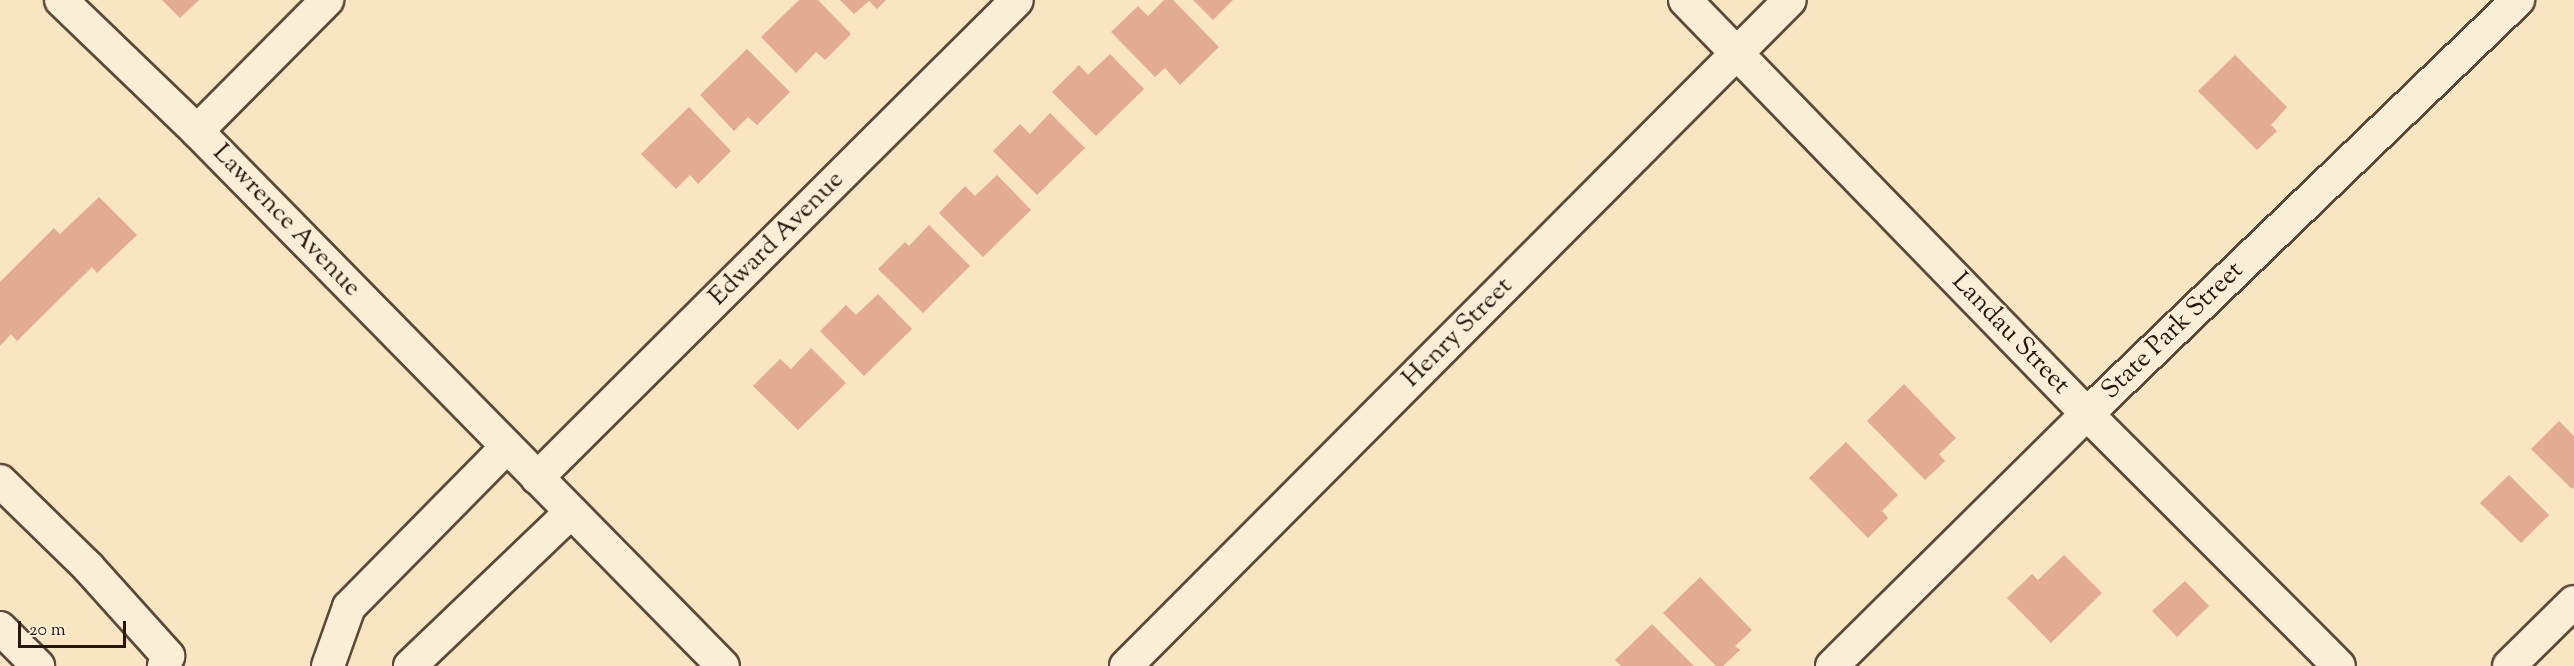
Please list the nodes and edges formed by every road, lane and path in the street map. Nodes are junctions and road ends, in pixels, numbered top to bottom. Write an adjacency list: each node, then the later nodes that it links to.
1 (61, 0): 8 (street, Lawrence Avenue)
2 (327, 0): 8 (street)
3 (1017, 0): 11 (street, Edward Avenue)
4 (1684, 0): 7 (street, Landau Street)
5 (1790, 0): 7 (street, Henry Street)
6 (2518, 0): 9 (street, State Park Street)
7 (1737, 53): 9 (street, Landau Street); 21 (street, Henry Street)
8 (197, 130): 10 (street, Lawrence Avenue)
9 (2087, 414): 22 (street, State Park Street); 23 (street, Landau Street)
10 (507, 447): 11 (street, Lawrence Avenue); 18 (street)
11 (537, 478): 13 (street)
12 (0, 482): 17 (street)
13 (571, 512): 19 (street); 20 (street)
14 (2574, 602): 24 (street)
15 (0, 628): 16 (street)
16 (38, 666)
17 (165, 666)
18 (328, 666)
19 (410, 666)
20 (723, 666)
21 (1126, 666)
22 (1832, 666)
23 (2339, 666)
24 (2509, 666)

